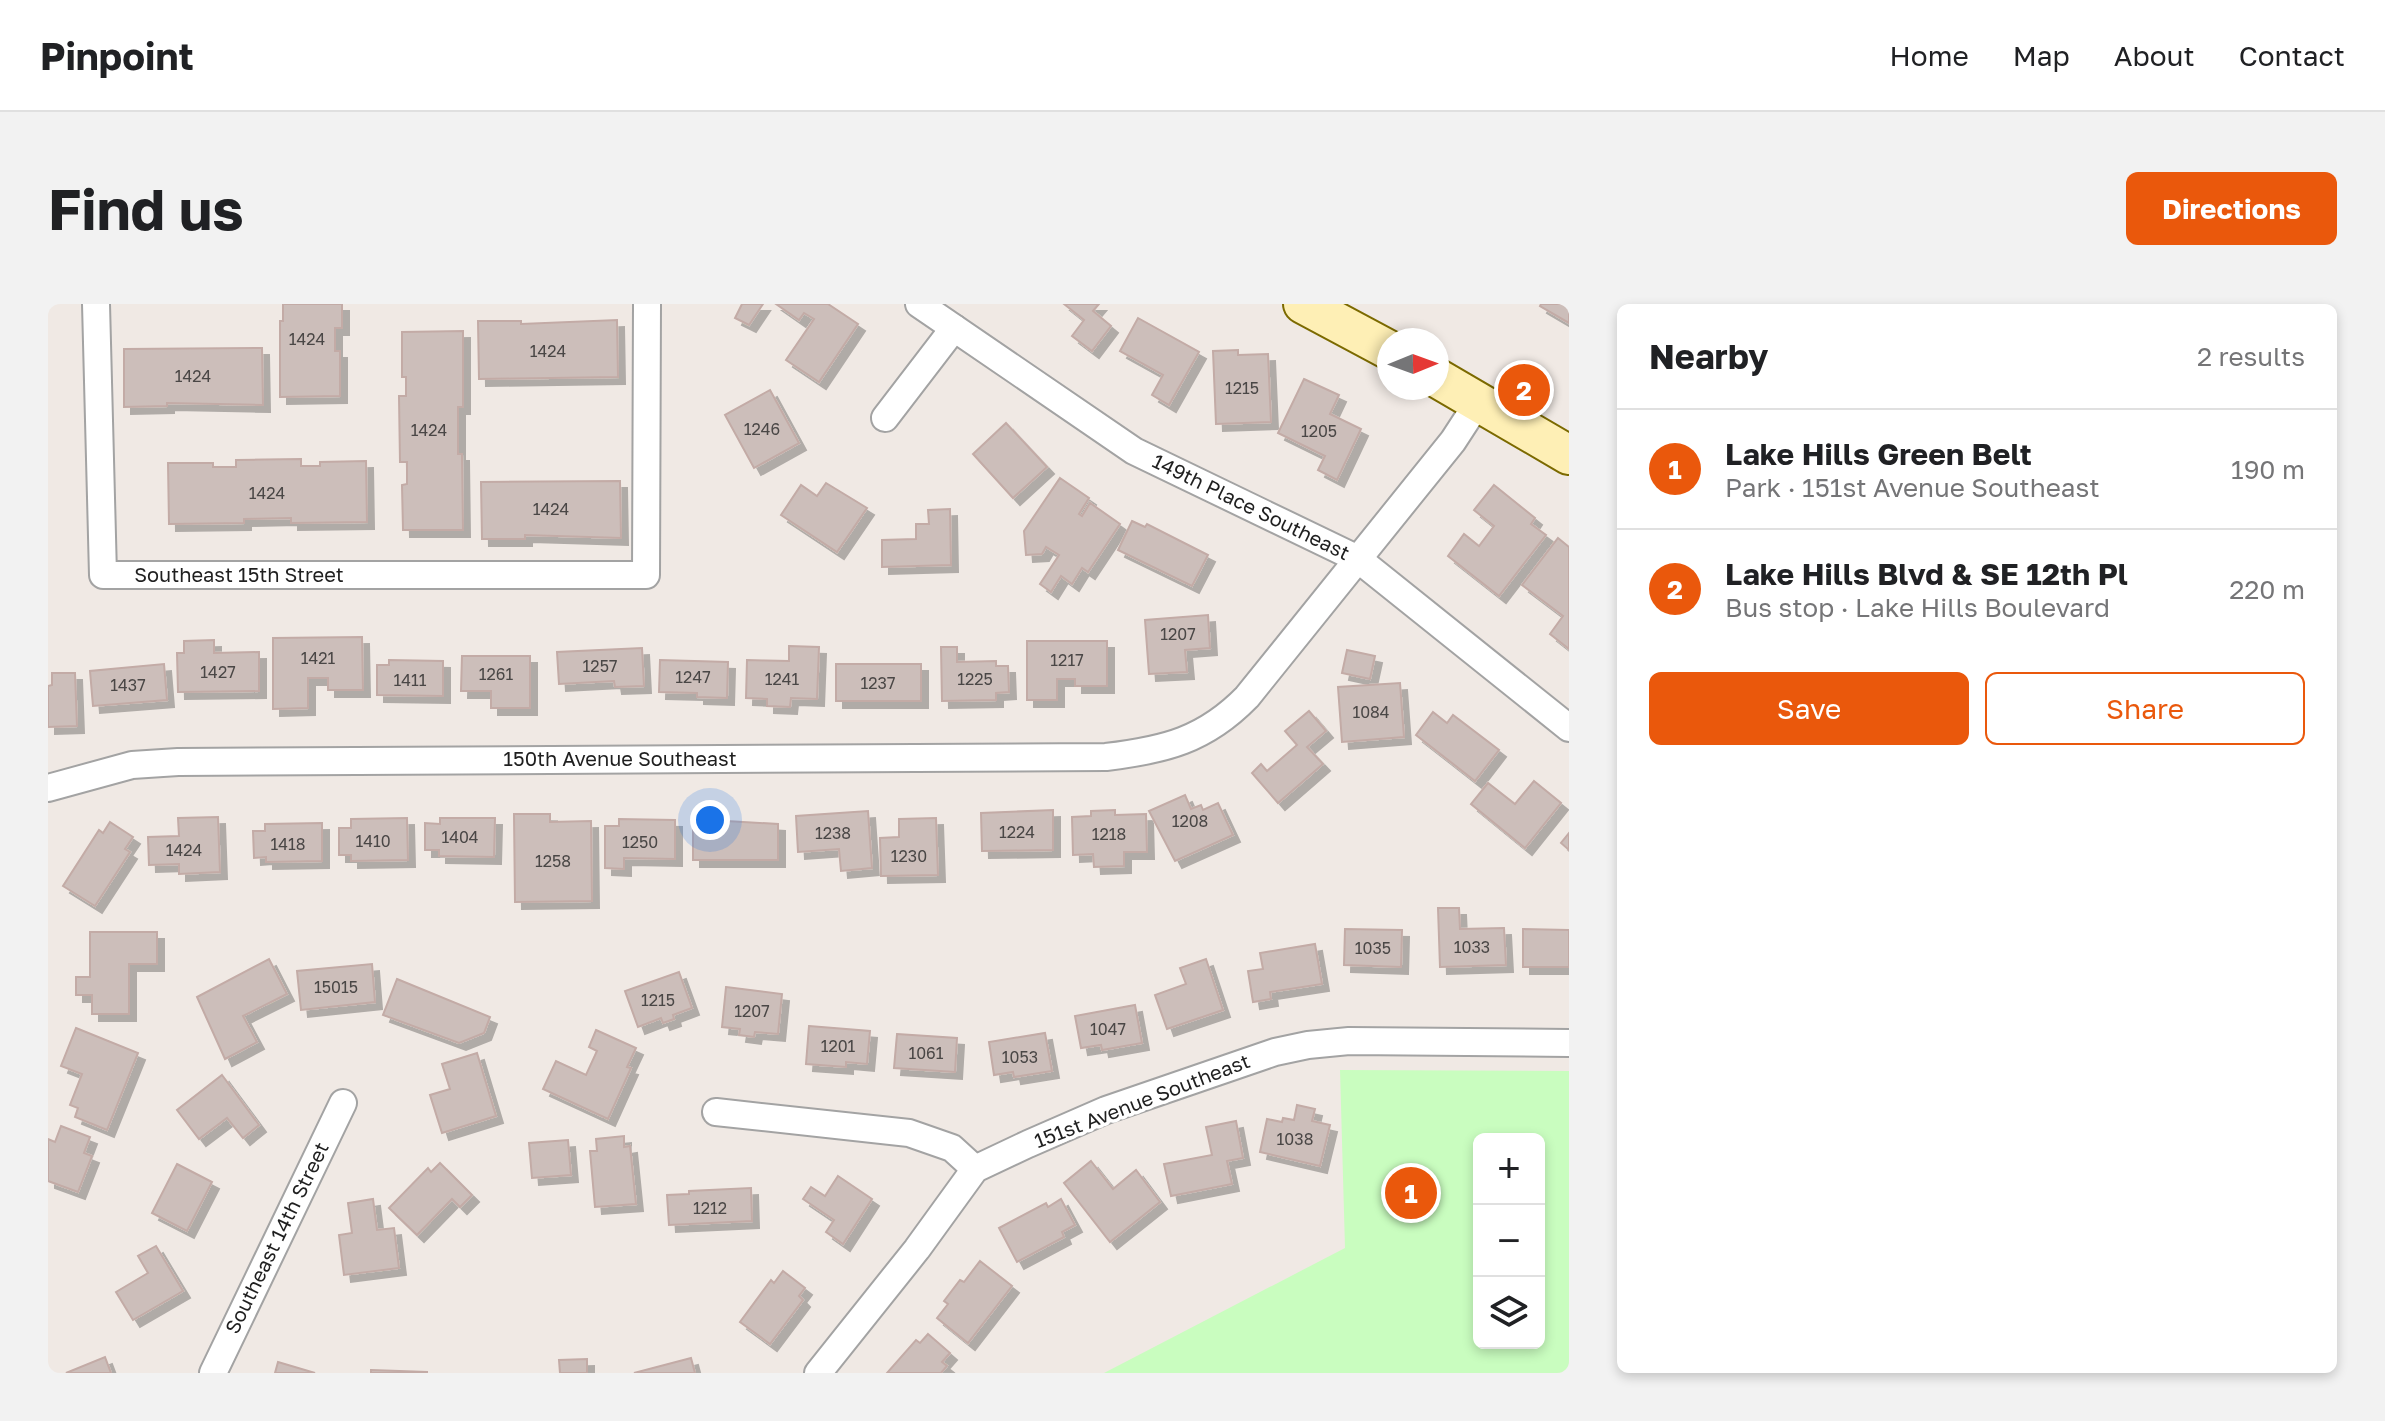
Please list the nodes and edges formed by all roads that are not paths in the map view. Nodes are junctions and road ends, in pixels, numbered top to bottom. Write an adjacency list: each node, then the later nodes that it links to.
1 (96, 304): 2 (street, Southeast 15th Street)
2 (647, 304)
3 (919, 304): 5 (street, 149th Place Southeast)
4 (1303, 304): 6 (street)
5 (954, 328): 9 (street); 11 (street, 149th Place Southeast)
6 (1377, 344)
7 (1449, 385): 8 (street)
8 (1479, 401): 10 (street); 11 (street, 150th Avenue Southeast)
9 (885, 418)
10 (1569, 455)
11 (1358, 559): 12 (street, 149th Place Southeast); 13 (street, 150th Avenue Southeast)
12 (1569, 728)
13 (48, 788)
14 (1569, 1043): 17 (street, 151st Avenue Southeast)
15 (343, 1103): 18 (street, Southeast 14th Street)
16 (716, 1112): 17 (street)
17 (975, 1169): 19 (street, 151st Avenue Southeast)
18 (213, 1373)
19 (818, 1373)

